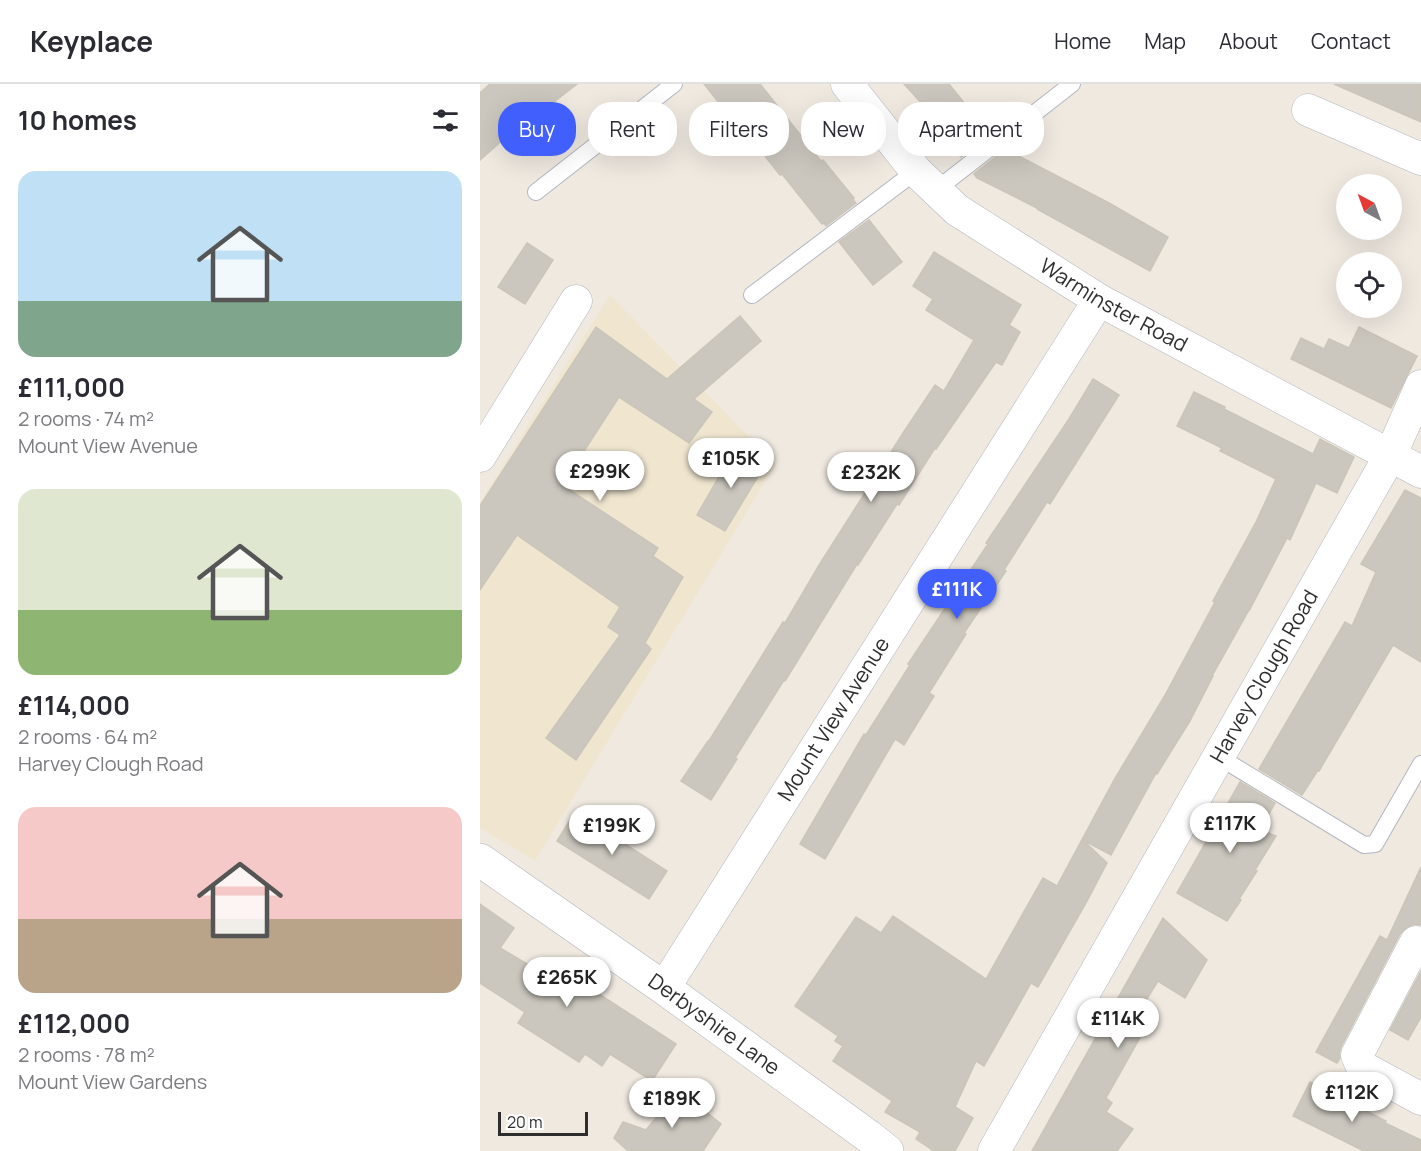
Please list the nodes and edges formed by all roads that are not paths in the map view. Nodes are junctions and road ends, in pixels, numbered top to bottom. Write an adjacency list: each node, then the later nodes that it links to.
1 (674, 84): 7 (lane)
2 (847, 84): 6 (street, Warminster Road)
3 (1072, 84): 6 (lane)
4 (1308, 110): 5 (street)
5 (1421, 159)
6 (926, 180): 8 (lane); 9 (street, Warminster Road)
7 (536, 192)
8 (752, 295)
9 (1099, 300): 12 (street, Warminster Road); 19 (street, Mount View Avenue)
10 (576, 301): 13 (street)
11 (1421, 387): 12 (street, Harvey Clough Road)
12 (1391, 454): 14 (street, Warminster Road); 15 (street, Harvey Clough Road)
13 (480, 456)
14 (1421, 472)
15 (1219, 757): 16 (lane); 22 (street, Harvey Clough Road)
16 (1421, 764)
17 (480, 860): 19 (street, Derbyshire Lane)
18 (1416, 942): 20 (street)
19 (664, 987): 21 (street, Derbyshire Lane)
20 (1421, 1099)
21 (870, 1146)
22 (994, 1151)

